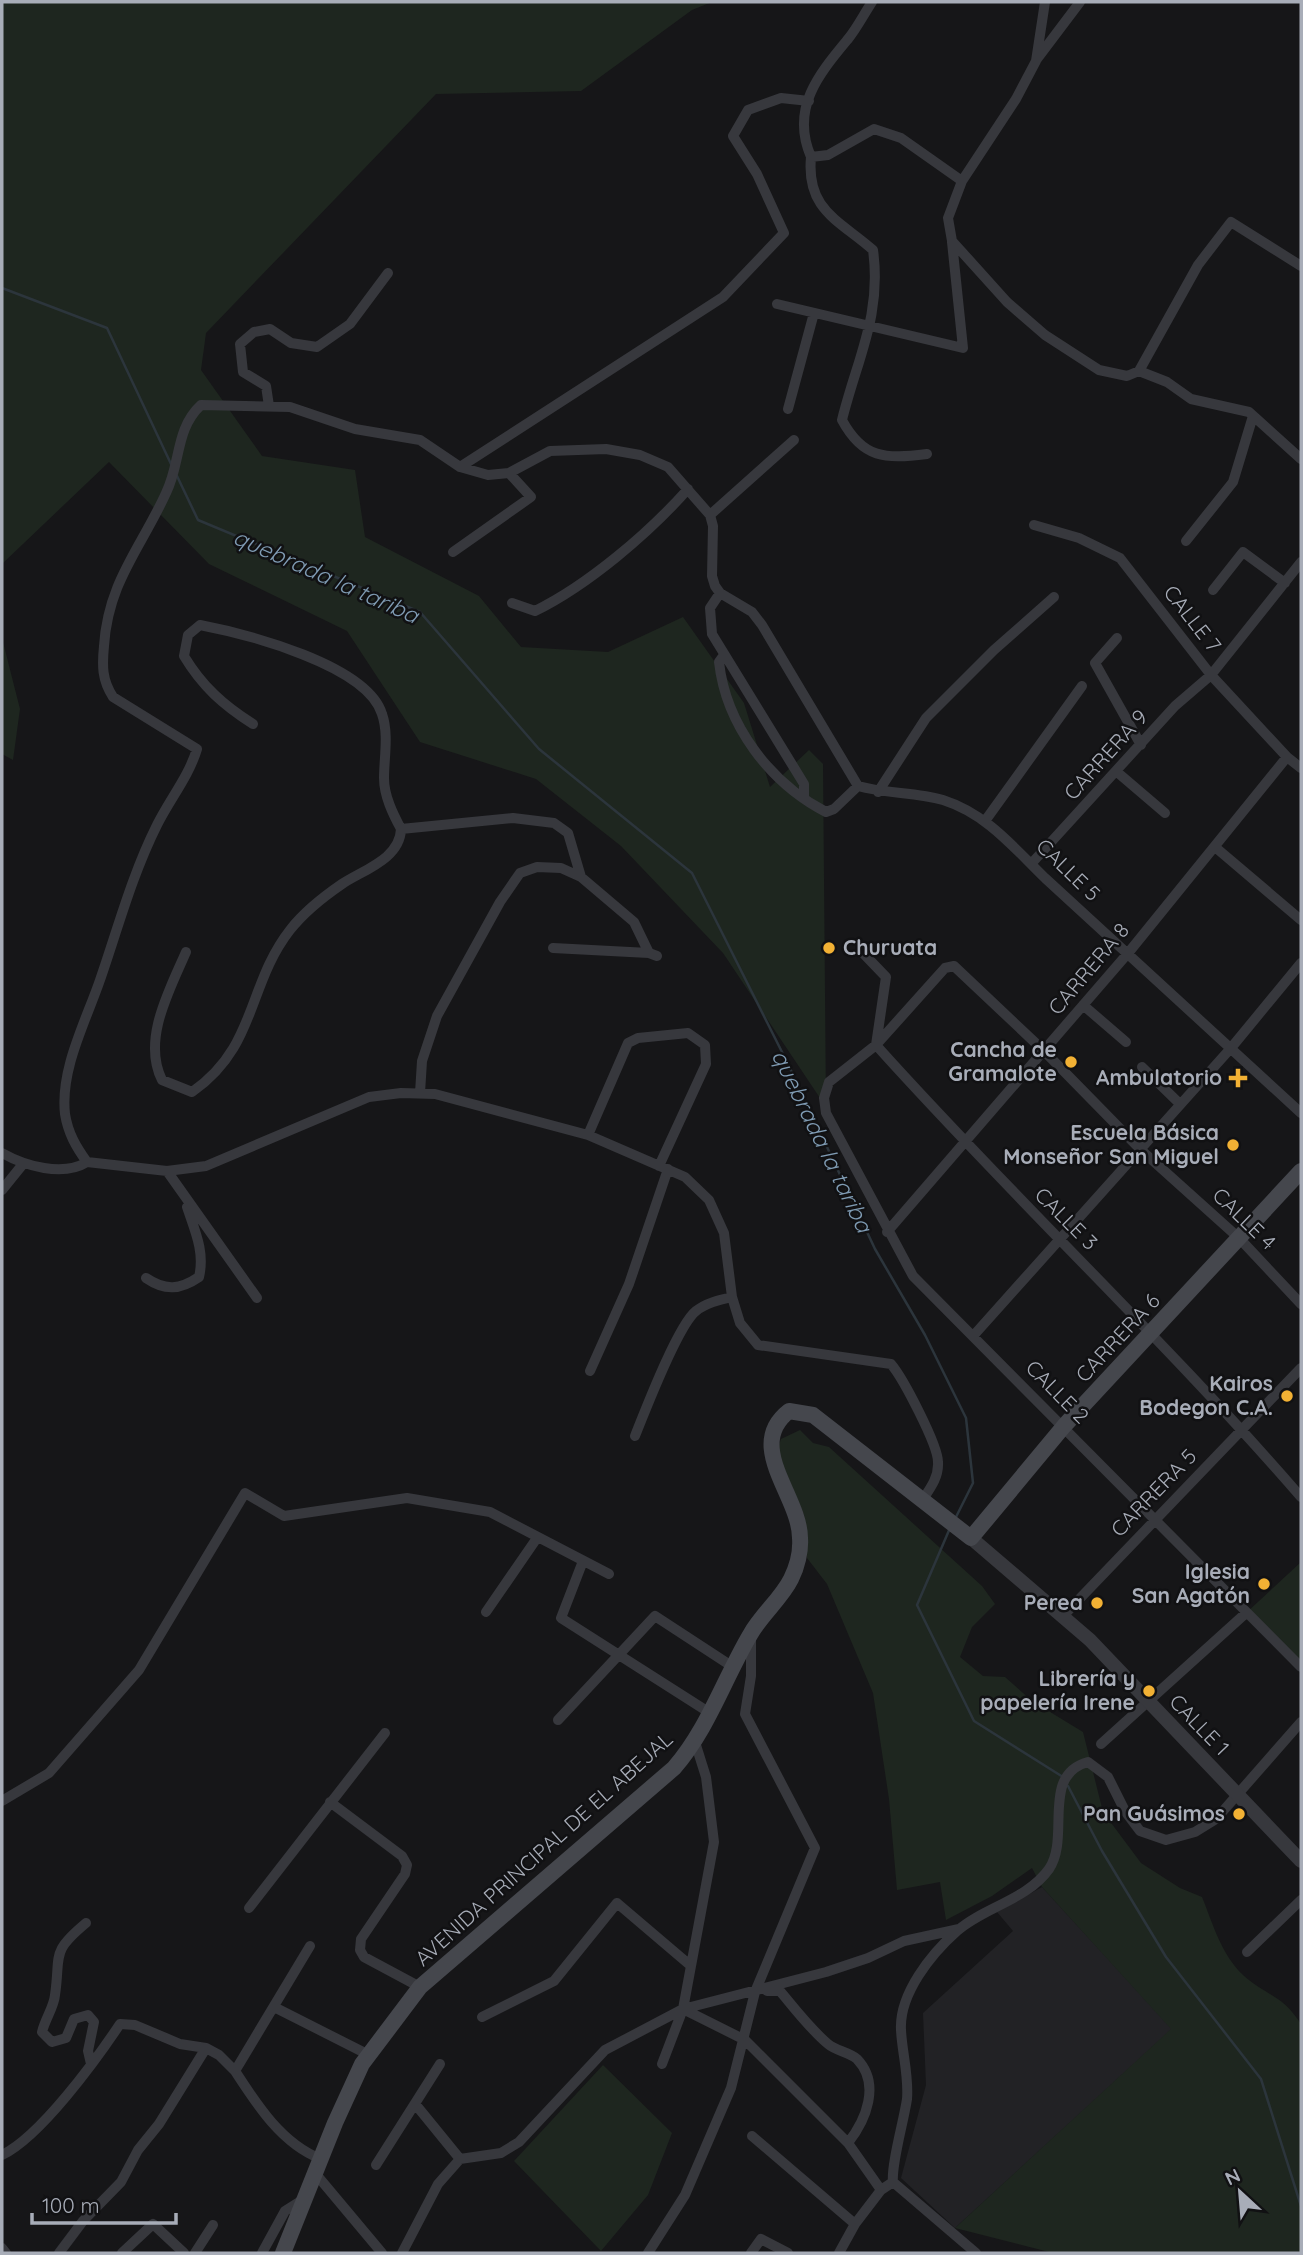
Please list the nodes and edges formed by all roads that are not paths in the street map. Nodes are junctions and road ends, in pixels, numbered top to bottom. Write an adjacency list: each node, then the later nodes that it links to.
1 (872, 2): 5 (street)
2 (1045, 2): 4 (street)
3 (1080, 2): 4 (street)
4 (1035, 61): 7 (street)
5 (809, 101): 6 (street); 21 (street)
6 (811, 156): 7 (street); 13 (street)
7 (962, 181): 8 (street)
8 (952, 241): 13 (street); 14 (street)
9 (1301, 266): 14 (street)
10 (388, 273): 15 (street)
11 (777, 304): 12 (street)
12 (814, 313): 13 (street); 16 (street)
13 (870, 327): 19 (street)
14 (1139, 371): 17 (street)
15 (269, 406): 21 (street); 71 (street)
16 (788, 409)
17 (1253, 416): 20 (street); 26 (street)
18 (794, 440): 24 (street)
19 (926, 454)
20 (1301, 459)
21 (460, 467): 22 (street)
22 (509, 473): 23 (street); 27 (street)
23 (688, 489): 24 (street); 33 (street)
24 (710, 515): 31 (street)
25 (1034, 525): 36 (street, CALLE 7)
26 (1186, 541)
27 (453, 552)
28 (1301, 562): 29 (street, CARRERA 9)
29 (1285, 583): 30 (street); 36 (street, CARRERA 9)
30 (1213, 590)
31 (720, 593): 35 (street); 43 (street)
32 (1054, 597): 44 (street)
33 (512, 603)
34 (1116, 638): 39 (street)
35 (724, 655): 45 (street); 45 (street)
36 (1211, 675): 39 (street, CARRERA 9); 40 (street, CALLE 7)
37 (1082, 686): 47 (street)
38 (253, 724): 48 (street)
39 (1141, 745): 42 (street, CARRERA 9)
40 (1287, 757): 41 (street, CALLE 7); 49 (street, CARRERA 8)
41 (1301, 768)
42 (1117, 772): 46 (street); 50 (street, CARRERA 9)
43 (858, 786): 44 (street, CALLE 5); 45 (street)
44 (876, 792): 47 (street, CALLE 5)
45 (804, 797)
46 (1165, 813)
47 (985, 821): 50 (street, CALLE 5)
48 (401, 829): 51 (street); 55 (street)
49 (1215, 847): 52 (street); 56 (street, CARRERA 8)
50 (1031, 864): 56 (street, CALLE 5)
51 (581, 877): 53 (street); 64 (street)
52 (1301, 920)
53 (553, 948)
54 (861, 951): 60 (street)
55 (186, 952)
56 (1129, 952): 58 (street, CARRERA 8); 61 (street, CALLE 5)
57 (1301, 963): 61 (street)
58 (1083, 1005): 59 (street); 62 (street, CARRERA 8)
59 (1126, 1042)
60 (876, 1045): 62 (street, CALLE 4); 68 (street, CALLE 3); 78 (street, CALLE 2)
61 (1231, 1048): 65 (street); 66 (street, CALLE 5)
62 (1044, 1051): 68 (street, CARRERA 8); 69 (street, CALLE 4)
63 (1142, 1068): 65 (street)
64 (420, 1094): 67 (street); 74 (street)
65 (1180, 1104): 69 (street)
66 (1301, 1113)
67 (588, 1135): 73 (street); 73 (street)
68 (964, 1144): 78 (street, CARRERA 8); 80 (street, CALLE 3)
69 (1141, 1150): 79 (street, CALLE 4); 80 (street)
70 (2, 1153): 72 (street)
71 (87, 1162): 72 (street); 74 (street)
72 (23, 1164): 76 (street)
73 (663, 1168): 82 (street); 88 (street)
74 (167, 1171): 77 (street)
75 (1301, 1171): 79 (main road, CARRERA 6)
76 (2, 1190)
77 (183, 1195): 81 (street); 83 (street)
78 (887, 1232): 86 (street, CALLE 2)
79 (1240, 1239): 84 (street, CALLE 4); 85 (main road, CARRERA 6)
80 (1061, 1241): 85 (street, CALLE 3); 86 (street)
81 (146, 1278)
82 (732, 1297): 91 (street); 93 (street)
83 (257, 1298)
84 (1301, 1304)
85 (1152, 1334): 89 (main road, CARRERA 6); 90 (street, CALLE 3)
86 (974, 1335): 89 (street, CALLE 2)
87 (1301, 1368): 90 (street, CARRERA 5)
88 (590, 1371)
89 (1064, 1426): 94 (street, CALLE 2); 96 (main road, CARRERA 6)
90 (1243, 1429): 92 (street, CALLE 3); 94 (street, CARRERA 5)
91 (635, 1436)
92 (1301, 1497)
93 (921, 1502): 96 (main road, AVENIDA PRINCIPAL DE EL ABEJAL); 102 (main road, AVENIDA PRINCIPAL DE EL ABEJAL)
94 (1153, 1521): 100 (street, CALLE 2); 101 (street, CARRERA 5)
95 (537, 1538): 97 (street); 99 (street); 114 (street)
96 (971, 1538): 101 (street, CALLE 1)
97 (583, 1561): 98 (street); 103 (street)
98 (610, 1574)
99 (486, 1612)
100 (1246, 1613): 105 (street, CALLE 2); 106 (street)
101 (1064, 1615): 106 (street, CALLE 1)
102 (751, 1632): 104 (main road, AVENIDA PRINCIPAL DE EL ABEJAL); 125 (street)
103 (621, 1654): 104 (street); 107 (street); 108 (street)
104 (733, 1667): 107 (main road, AVENIDA PRINCIPAL DE EL ABEJAL)
105 (1301, 1667)
106 (1147, 1702): 112 (street); 113 (street, CALLE 1)
107 (710, 1713): 111 (main road, AVENIDA PRINCIPAL DE EL ABEJAL)
108 (558, 1720)
109 (1301, 1722): 113 (street)
110 (385, 1733): 115 (street)
111 (695, 1742): 123 (street); 124 (main road, AVENIDA PRINCIPAL DE EL ABEJAL)
112 (1101, 1744)
113 (1236, 1793): 116 (street, CALLE 1); 120 (street)
114 (2, 1801)
115 (330, 1802): 118 (street); 124 (street)
116 (1301, 1861)
117 (1301, 1900): 122 (street)
118 (249, 1908)
119 (86, 1923): 132 (street)
120 (959, 1929): 125 (street); 143 (street)
121 (310, 1946): 126 (street)
122 (1248, 1952)
123 (691, 1966): 127 (street); 128 (street)
124 (420, 1987): 131 (main road, AVENIDA PRINCIPAL DE EL ABEJAL)
125 (755, 1992): 127 (street); 129 (street); 138 (street)
126 (276, 2008): 131 (street); 135 (street)
127 (683, 2009): 129 (street); 134 (street); 140 (street)
128 (482, 2017)
129 (744, 2040): 138 (street); 158 (street)
130 (206, 2048): 132 (street); 135 (street); 150 (street)
131 (369, 2055): 142 (main road, AVENIDA PRINCIPAL DE EL ABEJAL)
132 (91, 2064): 139 (street)
133 (440, 2064): 136 (street)
134 (662, 2064)
135 (235, 2071): 142 (street)
136 (416, 2105): 140 (street); 141 (street)
137 (751, 2136): 146 (street)
138 (848, 2143): 144 (street)
139 (2, 2155)
140 (460, 2159): 157 (street)
141 (376, 2165)
142 (318, 2166): 145 (main road, AVENIDA PRINCIPAL DE EL ABEJAL); 156 (street)
143 (893, 2182): 144 (street); 162 (street)
144 (881, 2190): 146 (street)
145 (305, 2198): 154 (street); 155 (main road, AVENIDA PRINCIPAL DE EL ABEJAL)
146 (855, 2224): 161 (street)
147 (213, 2225): 153 (street)
148 (2, 2248): 149 (street)
149 (6, 2253)
150 (59, 2253)
151 (122, 2253): 152 (street)
152 (184, 2253)
153 (195, 2253)
154 (262, 2253)
155 (283, 2253)
156 (382, 2253)
157 (402, 2253)
158 (648, 2253)
159 (751, 2253): 160 (street)
160 (788, 2253)
161 (839, 2253)
162 (976, 2253)

